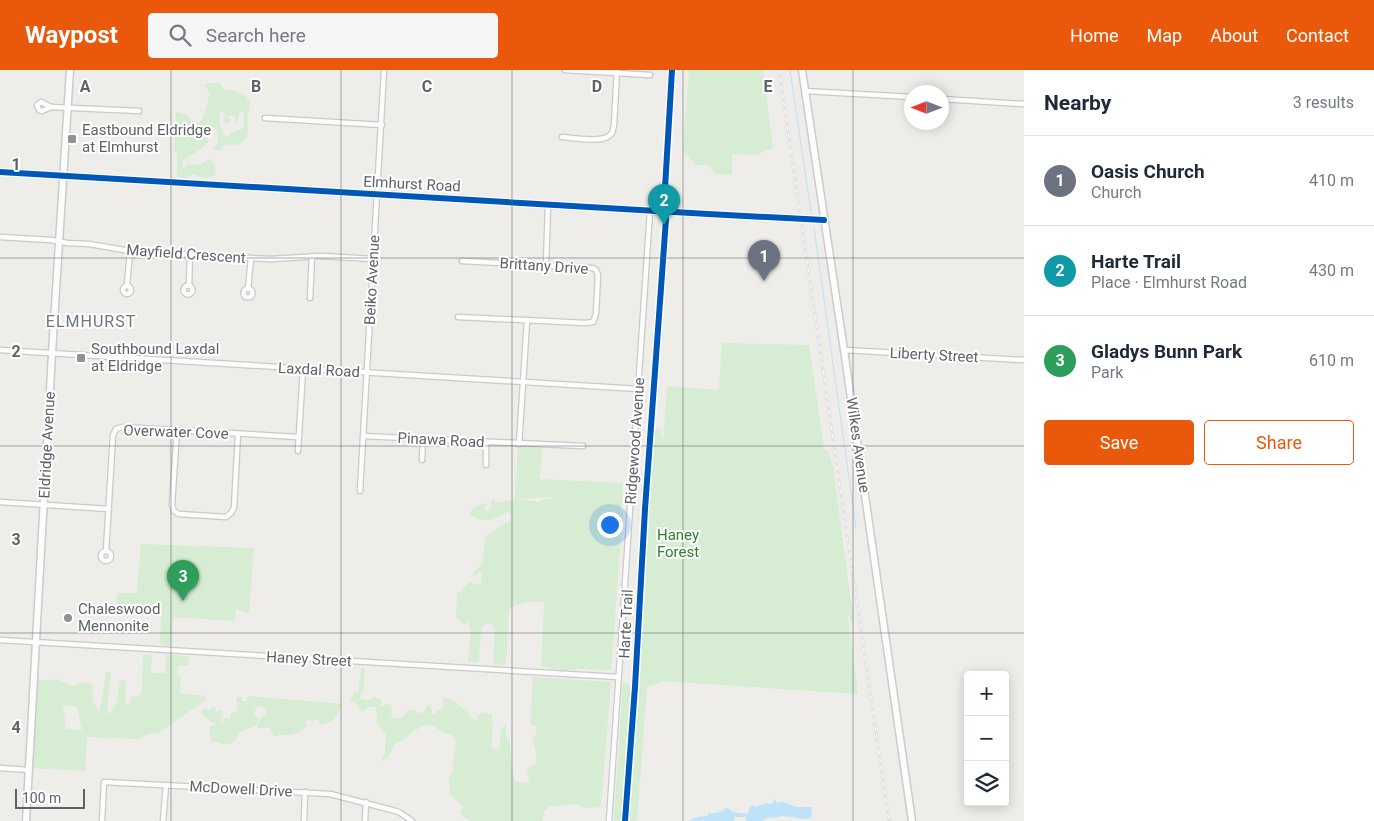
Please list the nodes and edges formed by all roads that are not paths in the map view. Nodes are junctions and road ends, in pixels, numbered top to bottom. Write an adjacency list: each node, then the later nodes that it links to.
1 (70, 70): 12 (street, Eldridge Avenue)
2 (384, 70): 15 (street, Beiko Avenue)
3 (565, 70): 5 (street)
4 (802, 70): 7 (street, Wilkes Avenue)
5 (617, 72): 6 (street); 16 (street)
6 (650, 75)
7 (805, 91): 8 (street); 22 (street, Wilkes Avenue)
8 (904, 97)
9 (949, 99): 10 (street)
10 (1024, 104)
11 (51, 107): 12 (street)
12 (68, 107): 13 (street); 18 (street, Eldridge Avenue)
13 (139, 111)
14 (265, 118): 15 (street)
15 (382, 125): 19 (street, Beiko Avenue)
16 (562, 137)
17 (0, 172): 18 (street, Elmhurst Road)
18 (64, 176): 19 (street, Elmhurst Road); 24 (street, Eldridge Avenue)
19 (378, 195): 20 (street, Elmhurst Road); 29 (street, Beiko Avenue)
20 (548, 204): 21 (street, Elmhurst Road); 31 (street)
21 (650, 211): 22 (street, Elmhurst Road); 45 (street, Ridgewood Avenue)
22 (824, 220): 39 (street, Wilkes Avenue)
23 (0, 237): 24 (street, Mayfield Crescent)
24 (59, 241): 25 (street, Mayfield Crescent); 40 (street, Eldridge Avenue)
25 (130, 251): 26 (street, Mayfield Crescent); 33 (street)
26 (190, 254): 28 (street, Mayfield Crescent); 32 (street)
27 (312, 256): 28 (street, Mayfield Crescent); 29 (street, Mayfield Crescent); 35 (street)
28 (251, 258): 34 (street)
29 (373, 259): 43 (street, Beiko Avenue)
30 (462, 261): 31 (street, Brittany Drive)
31 (546, 265): 37 (street, Brittany Drive)
32 (189, 285)
33 (127, 286)
34 (248, 289)
35 (310, 298)
36 (458, 317): 37 (street, Brittany Drive)
37 (527, 321): 44 (street)
38 (0, 350): 40 (street, Laxdal Road)
39 (844, 350): 41 (street, Liberty Street); 77 (street, Wilkes Avenue)
40 (52, 353): 42 (street, Laxdal Road); 59 (street, Eldridge Avenue)
41 (1024, 360)
42 (303, 369): 43 (street, Laxdal Road); 49 (street)
43 (367, 373): 44 (street, Laxdal Road); 48 (street, Beiko Avenue)
44 (523, 382): 45 (street, Laxdal Road); 52 (street)
45 (639, 389): 64 (street, Ridgewood Avenue)
46 (177, 430): 47 (street, Overwater Cove); 47 (street); 60 (street, Overwater Cove)
47 (238, 434): 49 (street, Overwater Cove)
48 (363, 436): 50 (street, Pinawa Road); 57 (street, Beiko Avenue)
49 (298, 437): 54 (street)
50 (423, 439): 51 (street, Pinawa Road); 55 (street)
51 (486, 443): 52 (street, Pinawa Road); 56 (street)
52 (519, 444): 53 (street, Pinawa Road)
53 (583, 446)
54 (298, 451)
55 (422, 460)
56 (486, 465)
57 (360, 491)
58 (0, 502): 59 (street)
59 (44, 505): 60 (street); 63 (street, Eldridge Avenue)
60 (109, 509): 61 (street, Overwater Cove)
61 (106, 551)
62 (0, 640): 63 (street, Haney Street)
63 (36, 643): 64 (street, Haney Street); 66 (street, Eldridge Avenue)
64 (618, 677): 76 (street, Ridgewood Avenue)
65 (0, 768): 66 (street)
66 (29, 770): 70 (street, Eldridge Avenue)
67 (166, 785): 68 (street, McDowell Drive); 71 (street, McDowell Drive); 72 (street)
68 (305, 792): 69 (street, McDowell Drive); 73 (street)
69 (366, 802): 74 (street); 75 (street, McDowell Drive)
70 (26, 821)
71 (102, 821)
72 (163, 821)
73 (304, 821)
74 (365, 821)
75 (412, 821)
76 (609, 821)
77 (912, 821)

